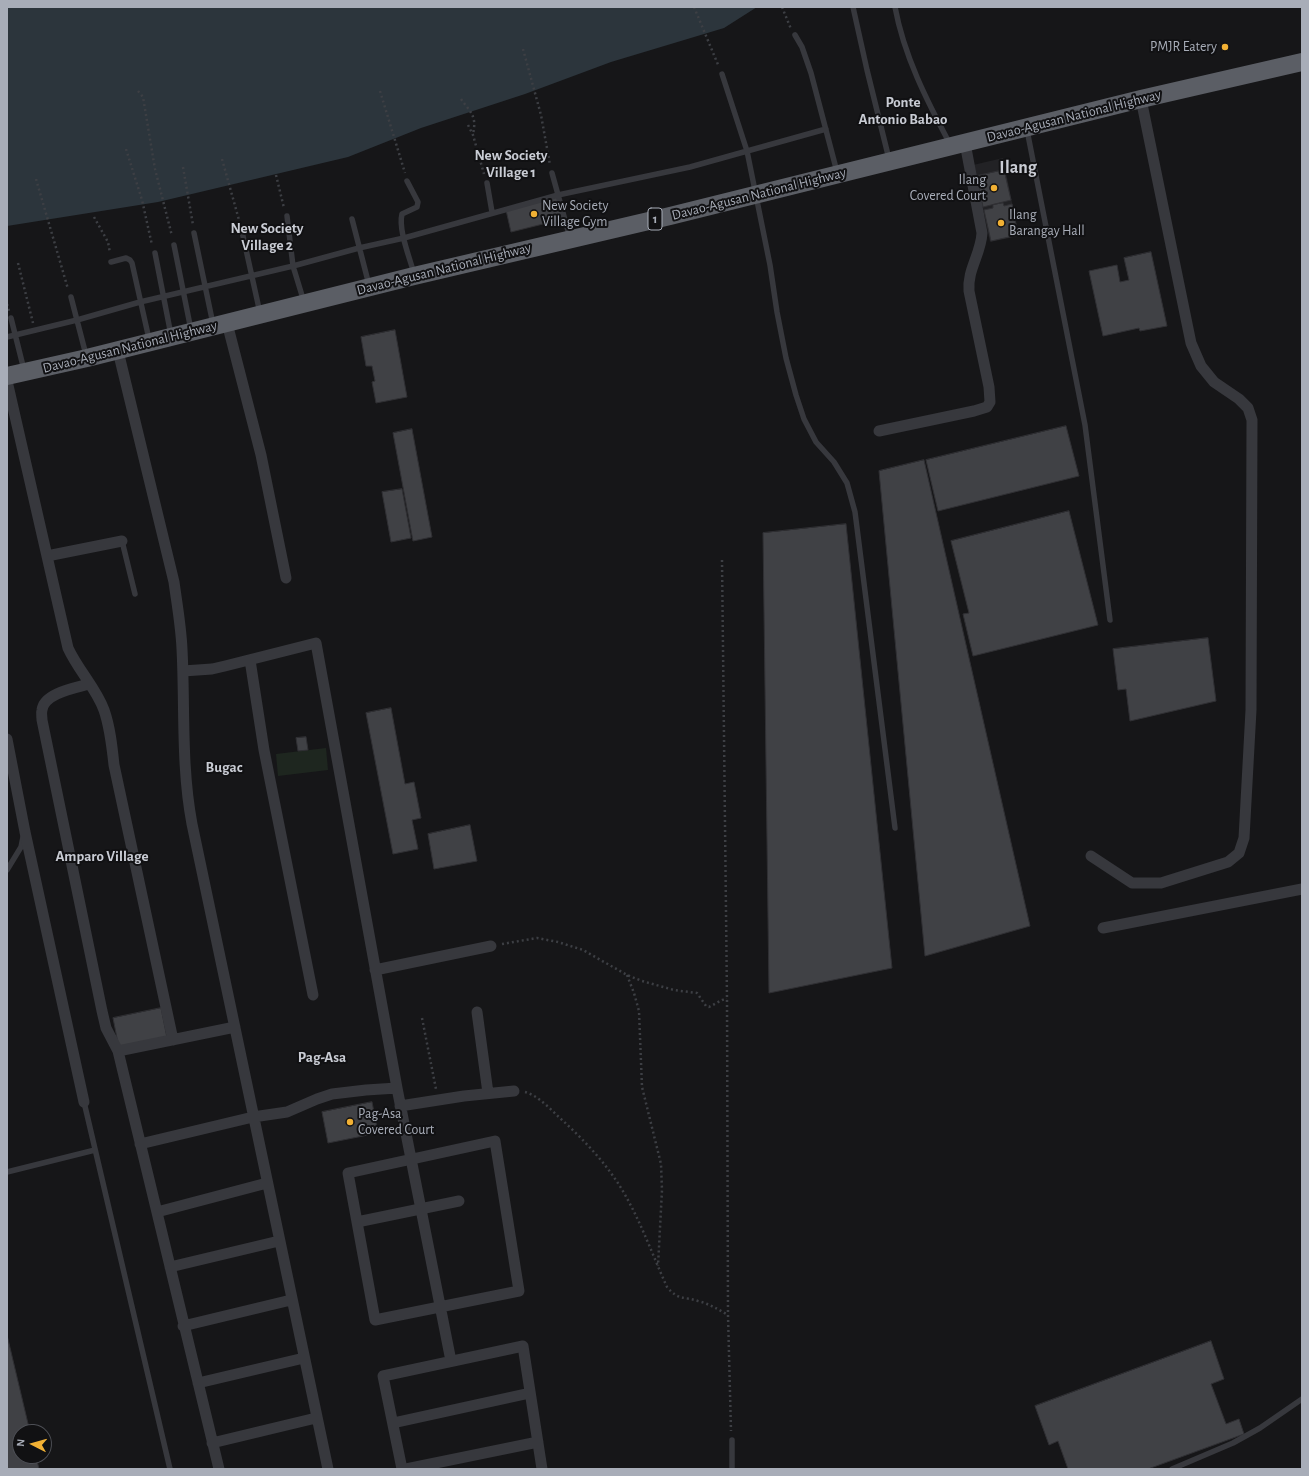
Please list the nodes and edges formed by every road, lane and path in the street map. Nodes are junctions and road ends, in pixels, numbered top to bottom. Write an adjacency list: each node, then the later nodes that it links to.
1 (694, 7): 8 (path)
2 (782, 7): 5 (path)
3 (853, 7): 21 (lane)
4 (895, 7): 17 (lane)
5 (795, 35): 15 (lane)
6 (523, 49): 23 (path)
7 (1302, 62): 12 (highway, Davao-Agusan National Highway / 1)
8 (722, 74): 19 (lane)
9 (138, 91): 39 (path)
10 (380, 91): 27 (path)
11 (461, 99): 16 (path)
12 (1141, 99): 14 (highway, Davao-Agusan National Highway / 1); 82 (street)
13 (468, 125): 16 (path)
14 (1027, 127): 17 (highway, Davao-Agusan National Highway / 1); 75 (lane)
15 (826, 129): 19 (lane); 24 (lane)
16 (473, 135): 28 (path)
17 (958, 145): 21 (highway, Davao-Agusan National Highway / 1); 69 (street)
18 (126, 148): 41 (path)
19 (747, 151): 29 (lane); 30 (lane)
20 (222, 159): 35 (path)
21 (890, 162): 24 (highway, Davao-Agusan National Highway / 1)
22 (183, 167): 36 (path)
23 (552, 173): 30 (lane)
24 (837, 174): 29 (highway, Davao-Agusan National Highway / 1)
25 (276, 175): 32 (path)
26 (36, 179): 50 (path)
27 (407, 181): 37 (lane)
28 (487, 183): 31 (lane)
29 (756, 194): 38 (highway, Davao-Agusan National Highway / 1); 80 (lane)
30 (558, 195): 31 (lane); 38 (lane)
31 (492, 212): 37 (lane)
32 (287, 216): 44 (lane)
33 (94, 217): 42 (path)
34 (352, 220): 40 (lane)
35 (241, 228): 45 (lane)
36 (194, 233): 47 (lane)
37 (404, 238): 40 (lane); 46 (lane)
38 (570, 239): 46 (highway, Davao-Agusan National Highway / 1)
39 (174, 245): 49 (lane)
40 (359, 248): 44 (lane); 48 (lane)
41 (154, 253): 51 (lane)
42 (111, 262): 52 (lane)
43 (18, 263): 58 (path)
44 (293, 266): 45 (lane); 53 (lane)
45 (251, 276): 47 (lane); 54 (lane)
46 (414, 276): 48 (highway, Davao-Agusan National Highway / 1)
47 (205, 287): 49 (lane); 57 (lane)
48 (370, 288): 53 (highway, Davao-Agusan National Highway / 1)
49 (183, 292): 51 (lane); 59 (lane)
50 (70, 297): 56 (lane)
51 (164, 297): 52 (lane); 62 (lane)
52 (140, 302): 56 (lane); 63 (lane)
53 (304, 304): 54 (highway, Davao-Agusan National Highway / 1)
54 (261, 315): 57 (highway, Davao-Agusan National Highway / 1)
55 (11, 318): 60 (lane)
56 (77, 320): 60 (lane); 65 (lane)
57 (220, 325): 59 (highway, Davao-Agusan National Highway / 1); 73 (street)
58 (34, 326)
59 (192, 332): 62 (highway, Davao-Agusan National Highway / 1)
60 (15, 335): 61 (lane); 66 (lane)
61 (7, 337)
62 (172, 337): 63 (highway, Davao-Agusan National Highway / 1)
63 (150, 343): 64 (highway, Davao-Agusan National Highway / 1)
64 (118, 351): 65 (highway, Davao-Agusan National Highway / 1); 77 (street)
65 (87, 358): 66 (highway, Davao-Agusan National Highway / 1)
66 (25, 372): 67 (highway, Davao-Agusan National Highway / 1)
67 (7, 376)
68 (7, 381): 71 (street)
69 (879, 431)
70 (122, 541): 71 (street); 74 (lane)
71 (47, 556): 78 (street)
72 (722, 560): 90 (path)
73 (286, 578)
74 (135, 594)
75 (1110, 620)
76 (250, 660): 77 (street); 87 (street); 89 (street)
77 (183, 671): 93 (street)
78 (88, 684): 94 (street); 95 (street)
79 (7, 739): 81 (street)
80 (895, 828)
81 (24, 832): 83 (lane); 100 (street)
82 (1091, 856)
83 (7, 870)
84 (1302, 889): 85 (street)
85 (1103, 928)
86 (491, 946): 87 (street); 88 (path)
87 (375, 970): 96 (street)
88 (627, 975): 90 (path); 114 (path)
89 (313, 995)
90 (727, 999): 117 (path)
91 (477, 1012): 98 (street)
92 (422, 1018): 99 (path)
93 (235, 1027): 94 (street); 102 (street)
94 (173, 1040): 95 (street)
95 (118, 1051): 103 (street)
96 (397, 1088): 101 (street); 102 (street)
97 (514, 1091): 98 (street); 114 (path)
98 (488, 1093): 99 (street)
99 (438, 1100): 101 (street)
100 (84, 1102): 104 (lane)
101 (400, 1106): 105 (street)
102 (253, 1116): 103 (street); 107 (street)
103 (140, 1144): 110 (street)
104 (95, 1150): 106 (lane); 129 (lane)
105 (410, 1160): 109 (street); 111 (street); 116 (street)
106 (7, 1172)
107 (267, 1184): 110 (street); 112 (street)
108 (459, 1201): 109 (street)
109 (420, 1209): 111 (street); 116 (street)
110 (156, 1212): 113 (street)
111 (357, 1222): 116 (street)
112 (279, 1241): 113 (street); 115 (street)
113 (170, 1266): 118 (street)
114 (658, 1266): 117 (path)
115 (291, 1300): 118 (street); 119 (street)
116 (440, 1307): 120 (street)
117 (728, 1315): 126 (path)
118 (184, 1326): 121 (street)
119 (304, 1358): 121 (street); 124 (street)
120 (451, 1362): 122 (street); 125 (street)
121 (198, 1383): 128 (street)
122 (530, 1394): 125 (street); 127 (street)
123 (1302, 1398): 136 (lane)
124 (316, 1418): 128 (street); 131 (street)
125 (393, 1423): 132 (street)
126 (732, 1440): 135 (lane)
127 (538, 1442): 133 (street); 134 (street)
128 (212, 1444): 130 (street)
129 (170, 1469)
130 (218, 1469)
131 (328, 1469)
132 (402, 1469)
133 (406, 1469)
134 (542, 1469)
135 (732, 1469)
136 (1172, 1469)

